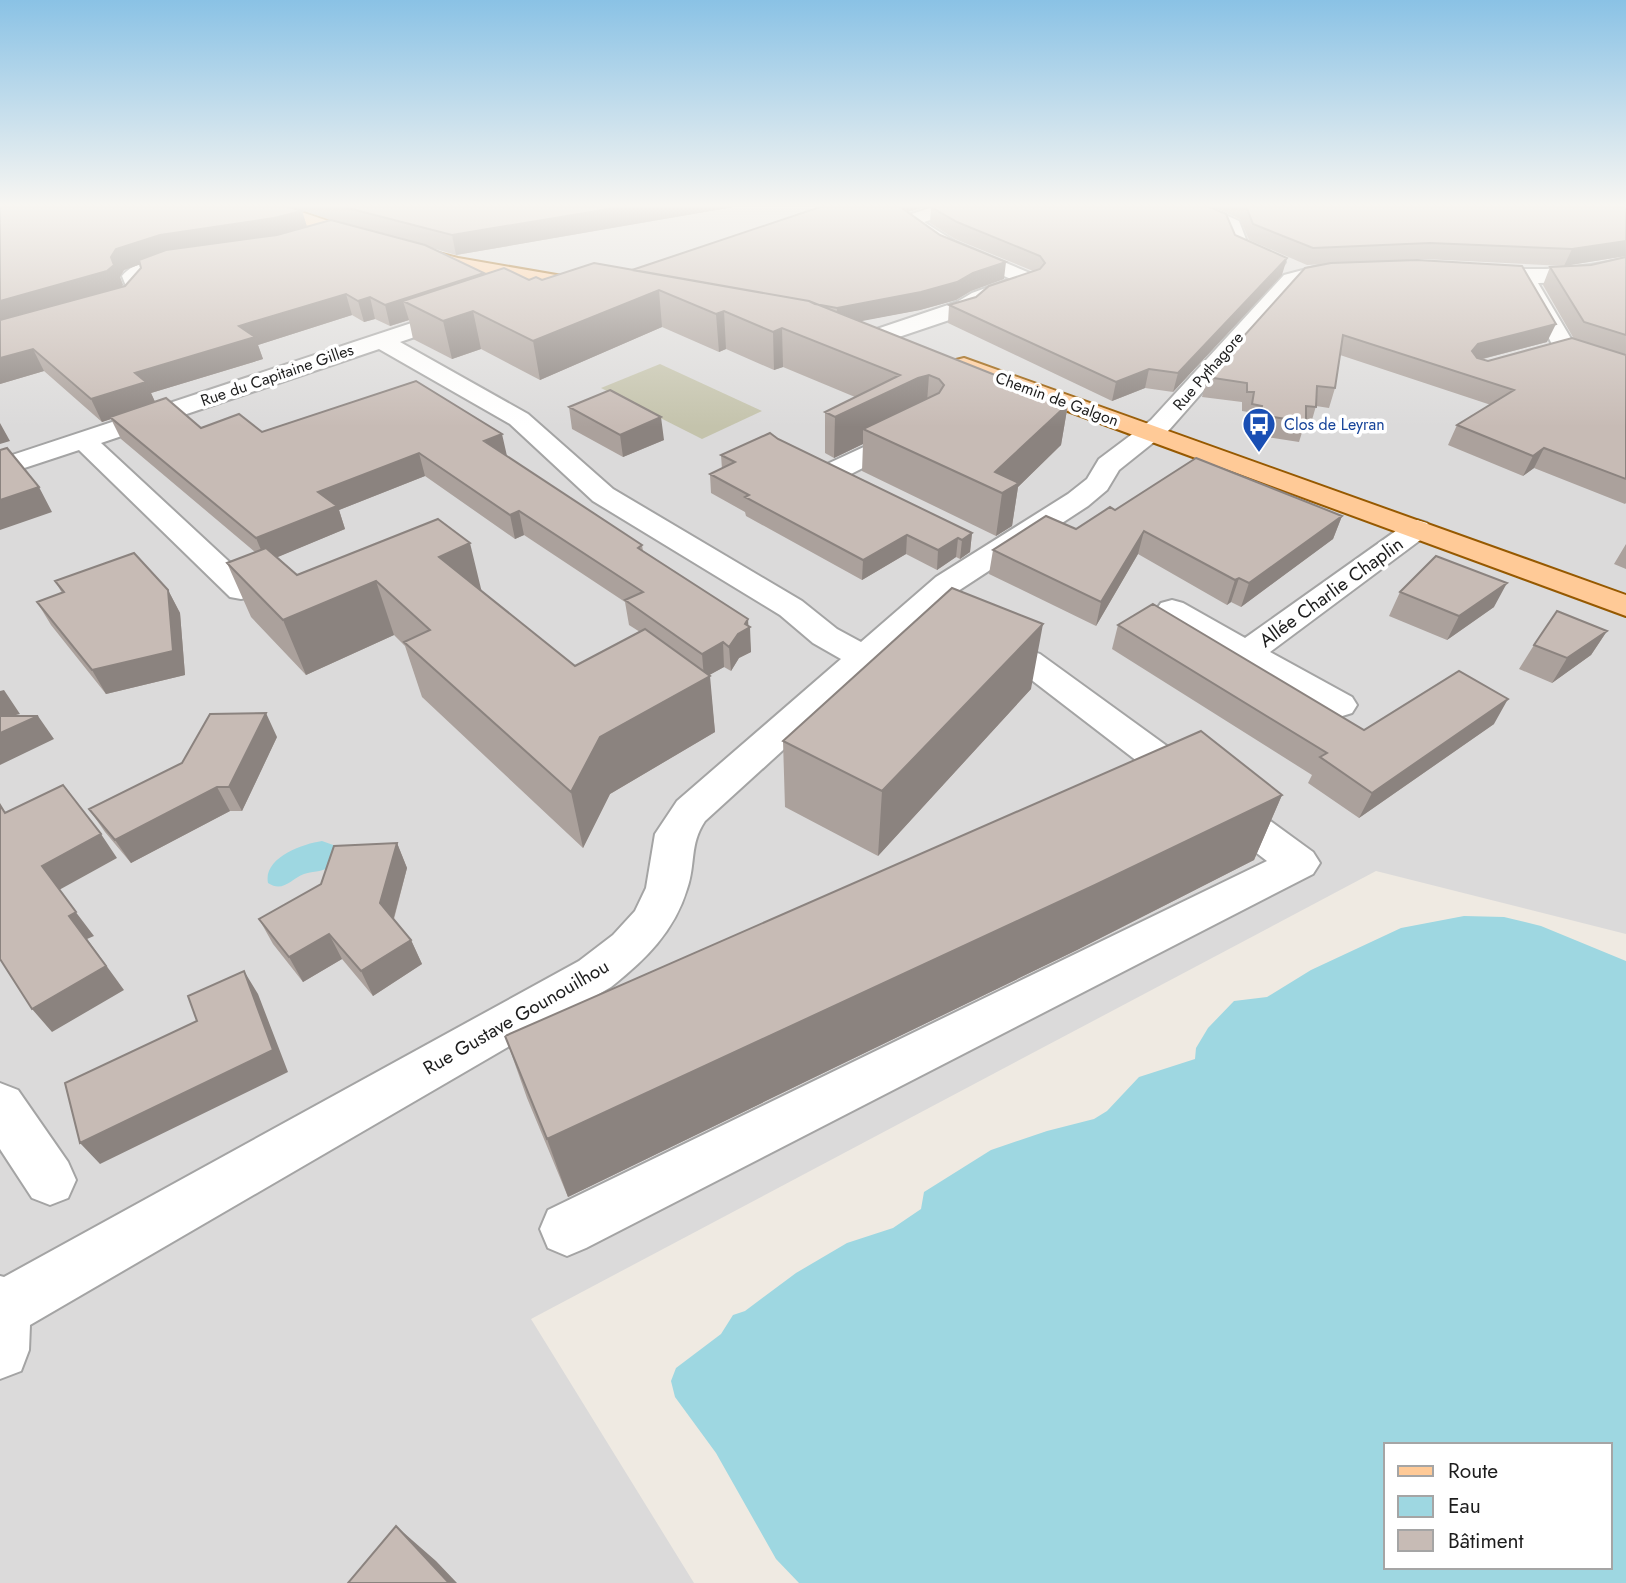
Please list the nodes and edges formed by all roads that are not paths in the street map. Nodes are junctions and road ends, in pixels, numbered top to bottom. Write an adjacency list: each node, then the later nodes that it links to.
1 (134, 280): 8 (street)
2 (548, 280): 6 (main road)
3 (1030, 280): 10 (street)
4 (1290, 280): 18 (street, Rue Pythagore)
5 (1526, 280): 12 (street)
6 (554, 281): 7 (main road); 11 (street, Rue du Capitaine Gilles)
7 (617, 292)
8 (0, 335)
9 (843, 335): 10 (main road)
10 (870, 340): 13 (main road)
11 (382, 341): 19 (street, Rue du Capitaine Gilles); 28 (street)
12 (1564, 347): 14 (street); 16 (street)
13 (907, 348)
14 (1539, 354)
15 (942, 359): 18 (main road, Chemin de Galgon)
16 (1626, 368)
17 (925, 426): 21 (street)
18 (1151, 433): 22 (main road, Chemin de Galgon); 26 (street, Rue Gustave Gounouilhou)
19 (83, 440): 20 (street, Rue du Capitaine Gilles); 23 (street)
20 (0, 468)
21 (836, 472)
22 (1417, 529): 24 (main road, Chemin de Galgon); 27 (street, Allée Charlie Chaplin)
23 (241, 590)
24 (1626, 606)
25 (1172, 610): 27 (street, Allée Charlie Chaplin)
26 (913, 614): 28 (street, Rue Gustave Gounouilhou); 32 (street)
27 (1245, 654): 29 (street, Allée Charlie Chaplin)
28 (863, 658): 33 (street, Rue Gustave Gounouilhou)
29 (1339, 705)
30 (0, 1106): 31 (street)
31 (50, 1180)
32 (568, 1229)
33 (1, 1321)

